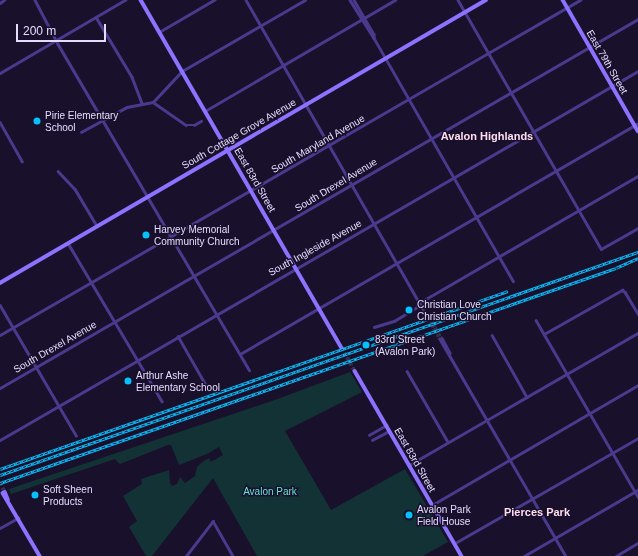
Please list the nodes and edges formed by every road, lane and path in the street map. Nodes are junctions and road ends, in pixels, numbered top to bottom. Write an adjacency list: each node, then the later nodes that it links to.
1 (4, 0): 15 (street)
2 (34, 0): 23 (street)
3 (125, 0): 18 (street)
4 (141, 0): 22 (main road, East 83rd Street)
5 (214, 0): 22 (street)
6 (246, 0): 21 (street)
7 (305, 0): 21 (street)
8 (350, 0): 19 (street)
9 (354, 0): 19 (street)
10 (395, 0): 19 (street)
11 (458, 0): 17 (street)
12 (486, 0): 17 (main road, South Cottage Grove Avenue)
13 (563, 0): 16 (main road, East 79th Street)
14 (580, 0): 16 (street, South Maryland Avenue)
15 (0, 2)
16 (567, 7): 24 (main road, East 79th Street); 25 (street, South Maryland Avenue)
17 (465, 12): 25 (street); 26 (main road, South Cottage Grove Avenue)
18 (96, 17): 23 (street); 35 (street)
19 (363, 18): 26 (street); 27 (street)
20 (638, 19): 24 (street, South Drexel Avenue)
21 (261, 26): 27 (street); 28 (street)
22 (159, 32): 28 (main road, East 83rd Street)
23 (57, 40): 30 (street); 38 (street)
24 (590, 47): 31 (main road, East 79th Street); 32 (street, South Drexel Avenue)
25 (488, 53): 32 (street); 33 (street, South Maryland Avenue)
26 (386, 58): 33 (street); 36 (main road, South Cottage Grove Avenue)
27 (284, 64): 36 (street); 37 (street)
28 (182, 71): 34 (street); 37 (main road, East 83rd Street)
29 (638, 71): 31 (street, South Ingleside Avenue)
30 (0, 73)
31 (612, 86): 41 (main road, East 79th Street); 44 (street, South Ingleside Avenue)
32 (511, 92): 44 (street); 45 (street, South Drexel Avenue)
33 (410, 99): 45 (street); 46 (street, South Maryland Avenue)
34 (153, 102): 35 (street); 39 (street)
35 (142, 104): 38 (street)
36 (307, 104): 46 (street); 47 (main road, South Cottage Grove Avenue)
37 (205, 111): 47 (main road, East 83rd Street)
38 (102, 119): 43 (street); 55 (street)
39 (201, 121)
40 (0, 122): 48 (street)
41 (636, 124): 42 (main road, East 79th Street); 50 (street)
42 (638, 131)
43 (81, 132)
44 (533, 132): 50 (street); 52 (street, South Ingleside Avenue)
45 (432, 138): 52 (street); 53 (street, South Drexel Avenue)
46 (331, 145): 53 (street); 54 (street, South Maryland Avenue)
47 (228, 150): 54 (main road, East 83rd Street); 55 (main road, South Cottage Grove Avenue)
48 (22, 161)
49 (58, 171): 59 (street)
50 (556, 171): 56 (street); 57 (street)
51 (638, 176): 56 (street)
52 (454, 178): 57 (street); 58 (street, South Ingleside Avenue)
53 (353, 184): 58 (street); 61 (street, South Drexel Avenue)
54 (252, 190): 61 (main road, East 83rd Street); 62 (street, South Maryland Avenue)
55 (148, 196): 59 (main road, South Cottage Grove Avenue); 62 (street)
56 (578, 210): 60 (street); 64 (street)
57 (477, 217): 64 (street); 65 (street)
58 (375, 224): 65 (street); 66 (street, South Ingleside Avenue)
59 (97, 226): 63 (main road, South Cottage Grove Avenue)
60 (638, 228)
61 (274, 230): 66 (main road, East 83rd Street); 67 (street, South Drexel Avenue)
62 (171, 236): 67 (street); 69 (street, South Maryland Avenue)
63 (68, 243): 69 (street); 70 (main road, South Cottage Grove Avenue)
64 (500, 256): 68 (street); 71 (street)
65 (398, 263): 71 (street); 73 (street)
66 (297, 269): 73 (main road, East 83rd Street); 74 (street, South Ingleside Avenue)
67 (194, 275): 74 (street); 78 (street, South Drexel Avenue)
68 (513, 281)
69 (91, 282): 78 (street); 79 (street, South Maryland Avenue)
70 (0, 283)
71 (421, 303): 76 (street); 80 (street)
72 (0, 305): 79 (street)
73 (319, 308): 87 (main road, East 83rd Street); 88 (street)
74 (216, 314): 85 (street, South Ingleside Avenue); 88 (street)
75 (638, 314): 82 (street)
76 (428, 316)
77 (536, 320): 82 (street)
78 (115, 321): 89 (street); 90 (street, South Drexel Avenue)
79 (13, 327): 83 (street, South Maryland Avenue); 90 (street)
80 (374, 327)
81 (638, 333): 94 (street)
82 (544, 334): 94 (street)
83 (0, 335)
84 (492, 335): 98 (street)
85 (178, 336): 89 (street, South Ingleside Avenue); 95 (street)
86 (441, 338): 102 (street)
87 (342, 348)
88 (240, 354): 91 (street)
89 (138, 360): 99 (street); 100 (street, South Ingleside Avenue)
90 (36, 367): 97 (street, South Drexel Avenue); 100 (street)
91 (249, 370)
92 (355, 371): 103 (main road, East 83rd Street)
93 (407, 371): 110 (street)
94 (567, 374): 98 (street); 101 (street)
95 (206, 385)
96 (638, 385): 101 (street)
97 (0, 388)
98 (527, 397): 102 (street)
99 (162, 401)
100 (59, 406): 105 (street); 108 (street, South Ingleside Avenue)
101 (590, 413): 111 (street); 112 (street)
102 (488, 420): 110 (street); 112 (street)
103 (386, 426): 104 (main road, East 83rd Street); 106 (street)
104 (389, 431): 109 (street); 113 (main road, East 83rd Street)
105 (76, 435)
106 (369, 435)
107 (638, 438): 111 (street)
108 (0, 440)
109 (372, 440)
110 (448, 442): 113 (street)
111 (612, 452): 114 (street); 117 (street)
112 (511, 459): 117 (street); 118 (street)
113 (409, 465): 118 (main road, East 83rd Street)
114 (636, 491): 116 (street); 121 (street)
115 (4, 492): 119 (main road)
116 (638, 497)
117 (533, 499): 121 (street); 123 (street)
118 (432, 505): 123 (main road, East 83rd Street)
119 (18, 518): 120 (street); 124 (main road)
120 (0, 528)
121 (556, 538): 128 (street); 129 (street)
122 (638, 543): 130 (street)
123 (454, 544): 127 (main road, East 83rd Street)
124 (40, 556)
125 (186, 556): 126 (street)
126 (233, 556)
127 (462, 556)
128 (524, 556)
129 (566, 556)
130 (616, 556)

